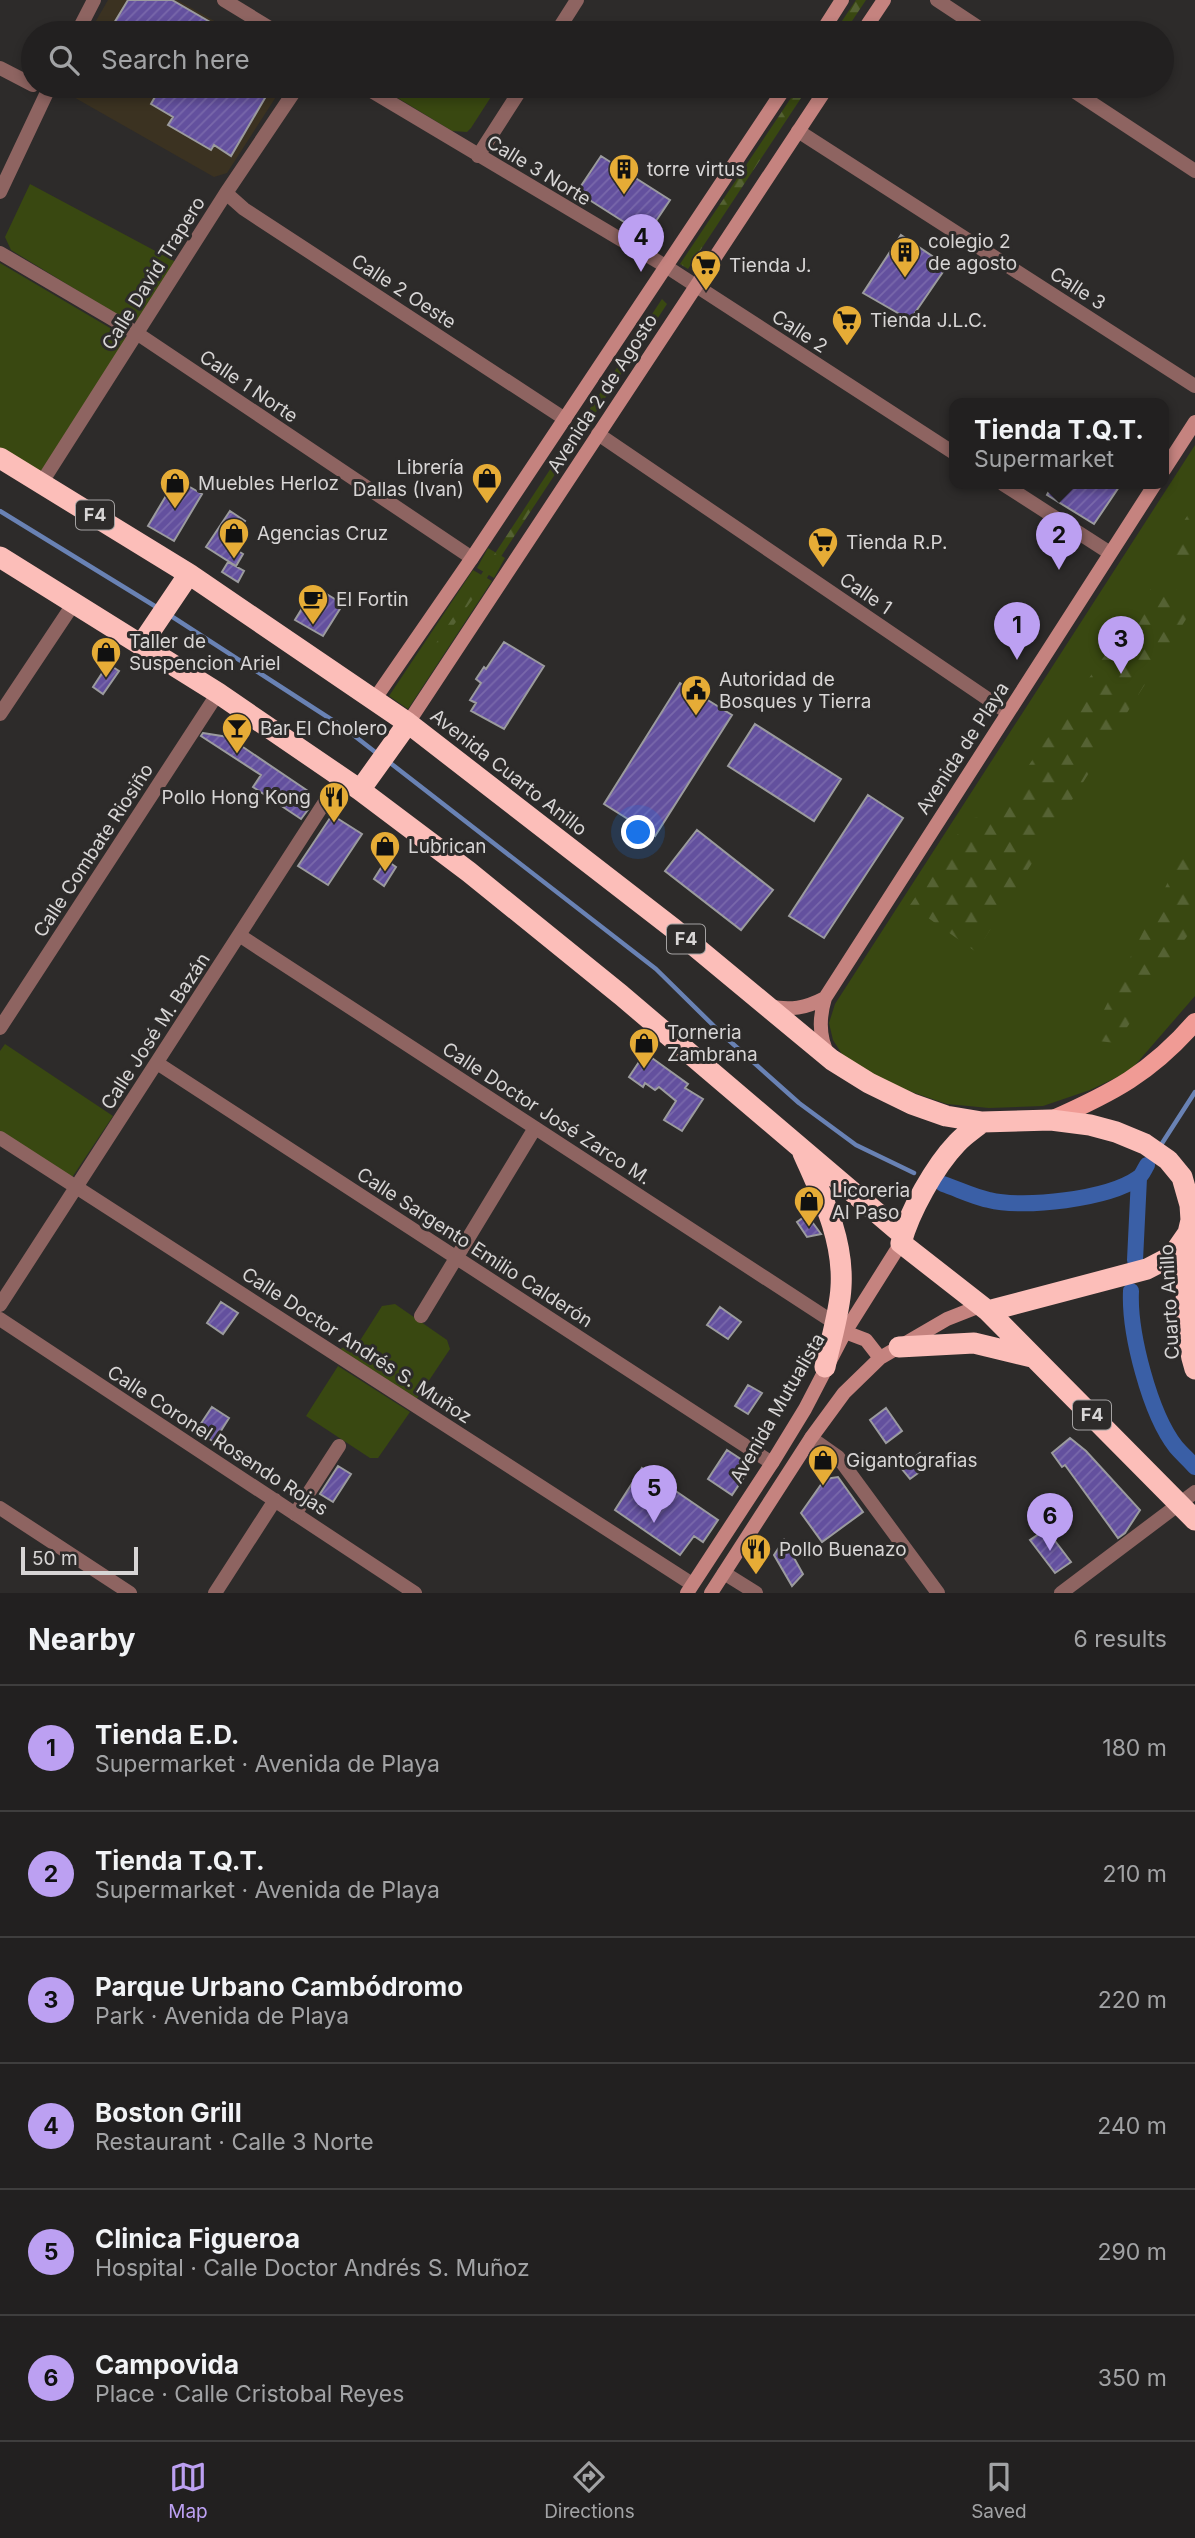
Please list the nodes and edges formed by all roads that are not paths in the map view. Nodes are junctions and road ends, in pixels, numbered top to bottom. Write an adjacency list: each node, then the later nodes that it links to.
1 (94, 0): 7 (street)
2 (224, 0): 8 (street)
3 (578, 0): 9 (street)
4 (842, 0): 10 (main road)
5 (884, 0): 11 (main road)
6 (937, 0): 12 (street)
7 (83, 21)
8 (258, 21)
9 (564, 21)
10 (829, 21)
11 (870, 21)
12 (969, 21)
13 (0, 68): 14 (street)
14 (21, 78)
15 (37, 98): 25 (street)
16 (290, 98): 26 (street, Calle David Trapero)
17 (383, 98): 23 (street, Calle 3 Norte)
18 (515, 98): 23 (street)
19 (778, 98): 28 (main road, Avenida 2 de Agosto)
20 (820, 98): 22 (main road, Avenida 2 de Agosto)
21 (1084, 98): 24 (street)
22 (798, 131): 29 (main road, Avenida 2 de Agosto); 31 (street, Calle 3)
23 (478, 156): 28 (street, Calle 3 Norte)
24 (1195, 171)
25 (0, 192)
26 (226, 193): 30 (street, Calle David Trapero); 32 (street, Calle 2 Oeste)
27 (0, 253): 30 (street, Calle 1 Norte)
28 (667, 267): 29 (street, Calle 3 Norte); 32 (main road, Avenida 2 de Agosto)
29 (695, 287): 34 (main road, Avenida 2 de Agosto); 35 (street, Calle 2)
30 (138, 334): 38 (street, Calle David Trapero); 43 (street, Calle 1 Norte)
31 (1195, 386)
32 (565, 419): 43 (main road, Avenida 2 de Agosto)
33 (1195, 422): 37 (main road)
34 (598, 433): 49 (street, Calle 1); 51 (main road, Avenida 2 de Agosto)
35 (949, 450)
36 (0, 458): 38 (highway, Avenida Cuarto Anillo / F4)
37 (1169, 462)
38 (42, 482): 44 (highway, Avenida Cuarto Anillo / F4)
39 (1011, 489): 41 (street)
40 (1152, 489): 41 (main road, Avenida de Playa)
41 (1110, 553): 49 (main road, Avenida de Playa)
42 (0, 557): 45 (highway, F4)
43 (472, 558): 48 (main road, Avenida 2 de Agosto)
44 (185, 580): 46 (highway); 48 (highway, Avenida Cuarto Anillo / F4)
45 (74, 603): 46 (highway, F4); 50 (street)
46 (145, 639): 47 (highway, F4)
47 (218, 693): 52 (highway, F4); 58 (street, Calle Combate Riosiño)
48 (374, 700): 51 (highway, Avenida Cuarto Anillo / F4)
49 (1007, 712): 55 (main road, Avenida de Playa)
50 (0, 714)
51 (402, 730): 53 (highway); 56 (highway, Avenida Cuarto Anillo / F4)
52 (341, 777): 53 (highway, F4); 54 (street, Calle José M. Bazán)
53 (364, 784): 65 (highway, F4)
54 (239, 935): 60 (street, Calle José M. Bazán); 63 (street, Calle Doctor José Zarco M.)
55 (825, 998): 56 (main road); 59 (main road, Avenida de Playa)
56 (766, 1006): 59 (highway, Avenida Cuarto Anillo / F4)
57 (1195, 1022): 61 (main road)
58 (0, 1028)
59 (832, 1060): 62 (highway, Avenida Cuarto Anillo / F4)
60 (157, 1063): 66 (street, Calle José M. Bazán); 69 (street, Calle Sargento Emilio Calderón)
61 (1051, 1120): 62 (highway, F4); 67 (highway, F4)
62 (982, 1122): 68 (highway)
63 (535, 1128): 69 (street); 74 (street, Calle Doctor José Zarco M.)
64 (0, 1138): 66 (street, Calle Doctor Andrés S. Muñoz)
65 (801, 1148): 68 (highway, F4); 74 (highway)
66 (76, 1187): 70 (street, Calle José M. Bazán); 88 (street, Calle Doctor Andrés S. Muñoz)
67 (1191, 1222): 71 (highway); 79 (highway, Cuarto Anillo / F4)
68 (902, 1239): 71 (highway, F4); 74 (main road, Avenida Mutualista)
69 (458, 1258): 72 (street); 82 (street, Calle Sargento Emilio Calderón)
70 (0, 1305)
71 (984, 1309): 75 (main road); 76 (highway, F4)
72 (421, 1316)
73 (0, 1319): 83 (street, Calle Coronel Rosendo Rojas)
74 (839, 1327): 77 (main road); 78 (highway)
75 (899, 1347): 76 (highway); 77 (main road)
76 (1034, 1357): 84 (highway, F4)
77 (880, 1359): 80 (main road)
78 (825, 1367): 82 (main road, Avenida Mutualista)
79 (1195, 1369)
80 (811, 1438): 87 (main road); 94 (street)
81 (339, 1446): 86 (street)
82 (772, 1463): 88 (main road, Avenida Mutualista)
83 (275, 1500): 86 (street, Calle Coronel Rosendo Rojas); 90 (street)
84 (1191, 1502): 95 (street)
85 (0, 1508): 89 (street)
86 (295, 1514): 91 (street, Calle Coronel Rosendo Rojas)
87 (724, 1573): 92 (main road); 93 (street)
88 (690, 1589)
89 (130, 1593)
90 (215, 1593)
91 (415, 1593)
92 (711, 1593)
93 (756, 1593)
94 (938, 1593)
95 (1061, 1593)

